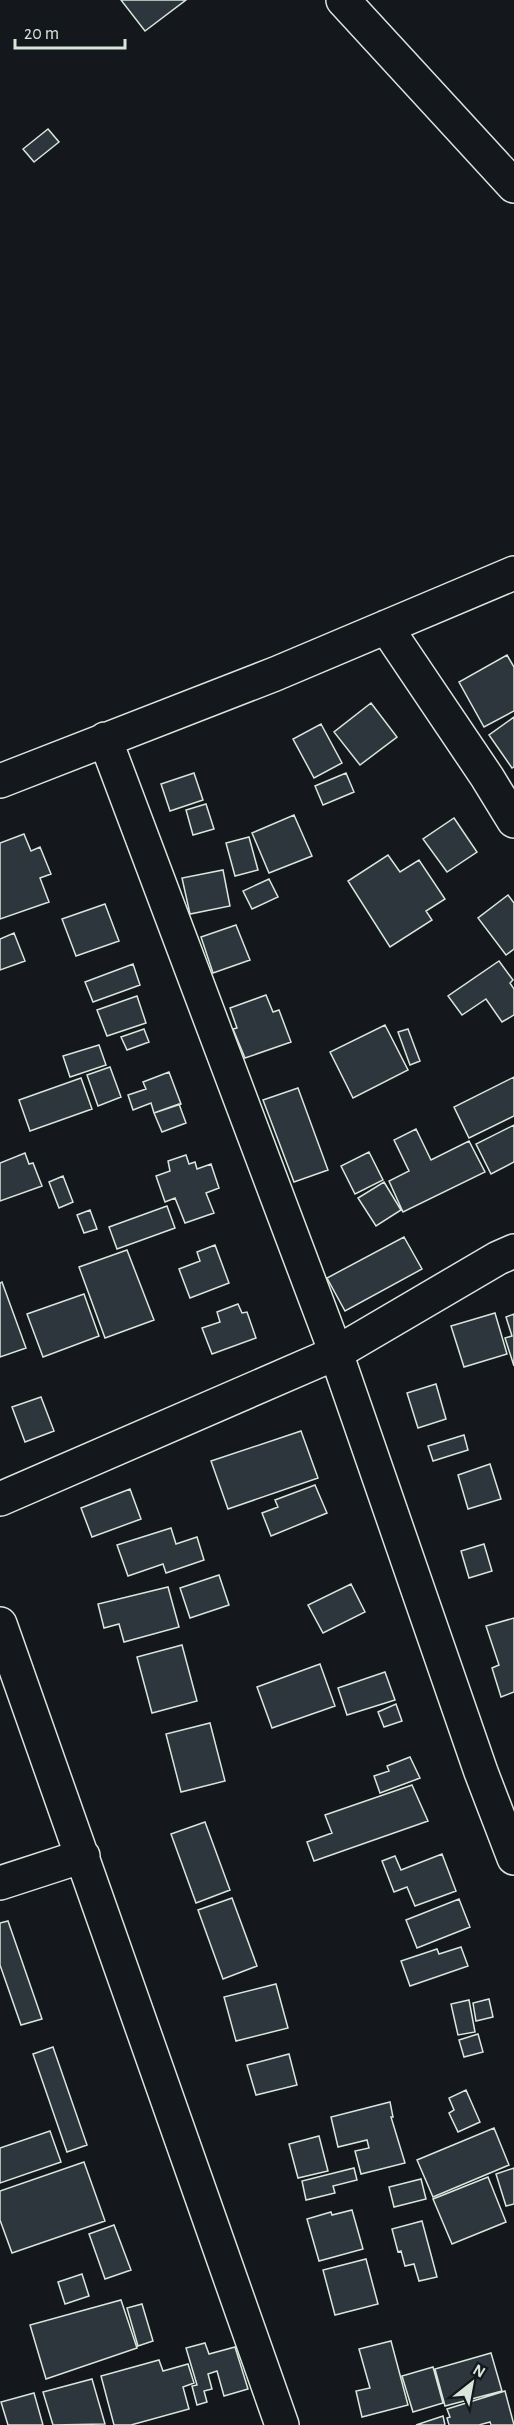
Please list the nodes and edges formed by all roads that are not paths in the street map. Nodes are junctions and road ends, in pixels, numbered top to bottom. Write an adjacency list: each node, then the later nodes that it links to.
1 (343, 0): 2 (street)
2 (514, 186)
3 (514, 573): 4 (street)
4 (386, 627): 5 (street); 7 (street)
5 (105, 739): 6 (street); 9 (street)
6 (0, 781)
7 (514, 821)
8 (514, 1251): 9 (street)
9 (336, 1353): 10 (street); 13 (street)
10 (0, 1498)
11 (0, 1624): 12 (street)
12 (83, 1856): 14 (street); 15 (street)
13 (514, 1858)
14 (0, 1883)
15 (282, 2425)

